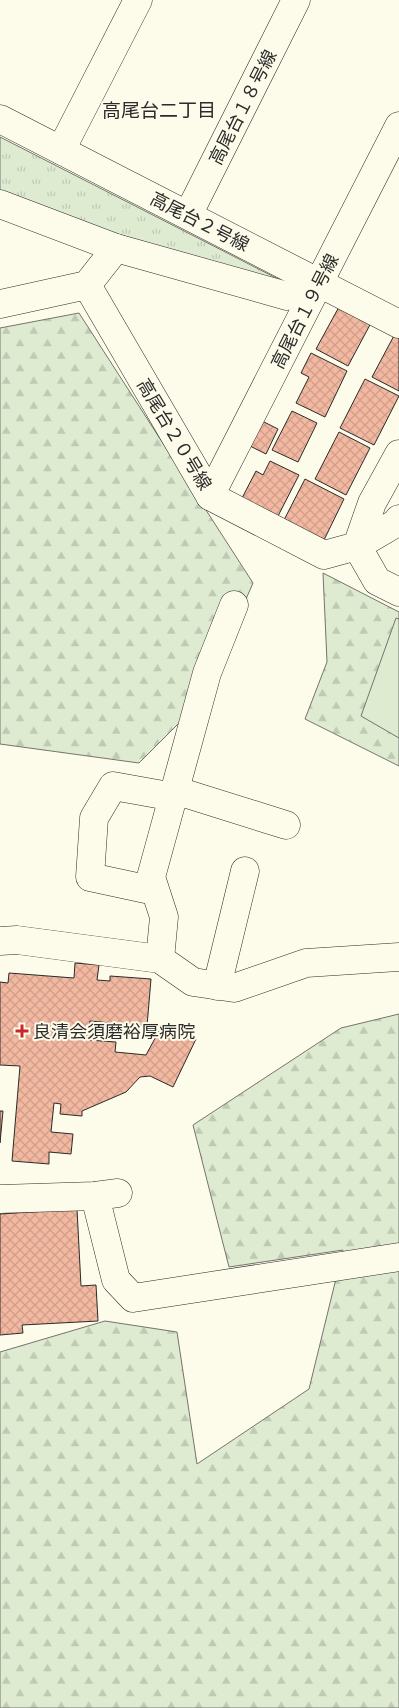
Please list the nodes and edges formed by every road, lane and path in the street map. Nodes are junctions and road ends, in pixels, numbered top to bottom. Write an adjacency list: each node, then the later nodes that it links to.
1 (138, 0): 5 (street)
2 (296, 0): 7 (street, 高尾台１８号線)
3 (0, 118): 5 (street, 高尾台２号線)
4 (399, 126): 9 (street, 高尾台１９号線)
5 (61, 150): 7 (street, 高尾台２号線)
6 (0, 204): 8 (street)
7 (188, 215): 9 (street, 高尾台２号線)
8 (116, 248): 9 (street); 10 (street)
9 (319, 282): 12 (street, 高尾台２号線); 14 (street, 高尾台１９号線)
10 (87, 285): 11 (street); 14 (street, 高尾台２０号線)
11 (0, 304)
12 (399, 324)
13 (399, 454): 16 (street)
14 (210, 496): 16 (street, 高尾台２０号線)
15 (399, 519): 16 (street, 高尾台２０号線)
16 (357, 546): 17 (street)
17 (399, 592)
18 (234, 605): 19 (street)
19 (174, 794): 20 (street); 22 (street); 22 (street)
20 (286, 824)
21 (245, 871): 26 (street)
22 (155, 891): 25 (street)
23 (0, 941): 25 (street)
24 (399, 957): 26 (street)
25 (160, 959): 26 (street)
26 (217, 986)
27 (0, 1199): 28 (street)
28 (399, 1257)

